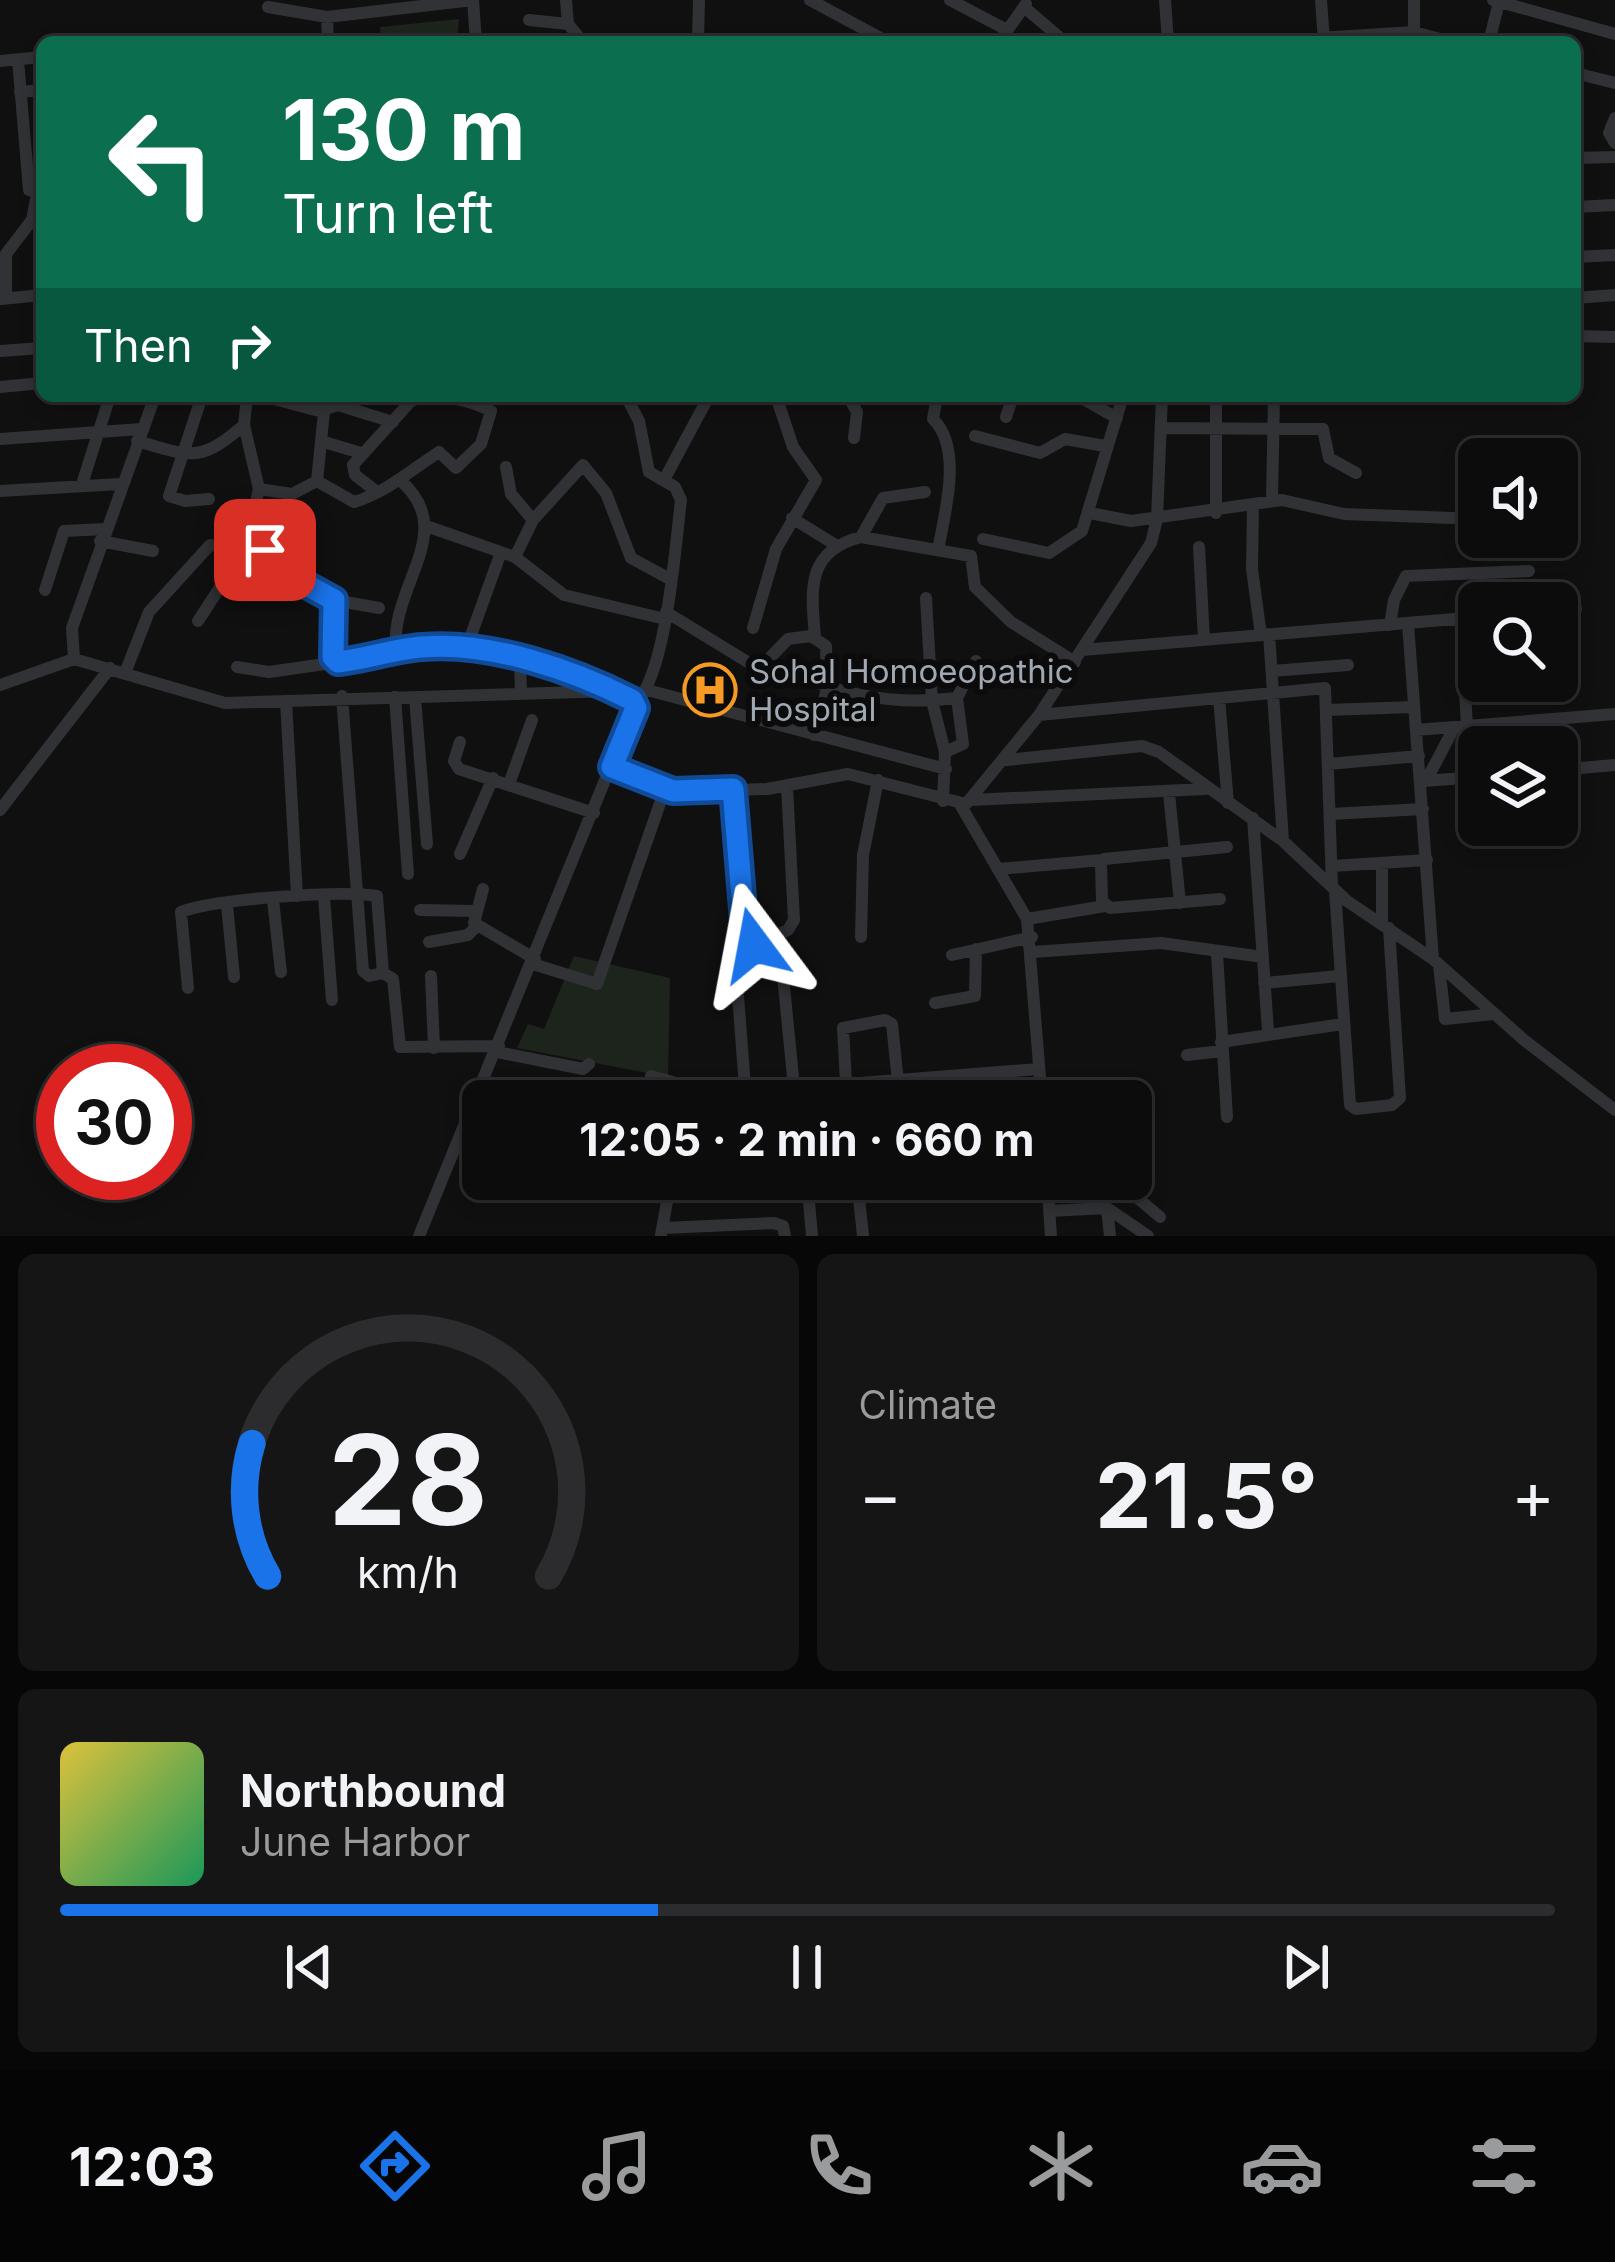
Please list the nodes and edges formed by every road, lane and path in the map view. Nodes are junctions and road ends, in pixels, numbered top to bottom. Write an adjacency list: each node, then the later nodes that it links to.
1 (473, 0): 12 (street); 19 (street)
2 (566, 0): 14 (street)
3 (699, 0): 21 (street)
4 (950, 0): 23 (street)
5 (1165, 0): 25 (street)
6 (1321, 0): 26 (street)
7 (1414, 0): 15 (street)
8 (813, 1): 22 (street)
9 (1496, 1): 16 (street); 29 (street)
10 (265, 2): 12 (street); 17 (street)
11 (1026, 3): 23 (street); 24 (street)
12 (327, 16): 18 (street)
13 (529, 20): 14 (street)
14 (568, 24): 20 (street)
15 (1414, 32): 27 (street); 28 (street)
16 (1615, 34)
17 (267, 36)
18 (328, 36)
19 (476, 36)
20 (578, 36)
21 (698, 36)
22 (877, 36)
23 (1003, 36)
24 (1059, 36)
25 (1168, 36)
26 (1324, 36)
27 (1363, 36)
28 (1429, 36)
29 (1490, 36)
30 (36, 58): 31 (street)
31 (17, 60): 32 (street); 36 (street)
32 (0, 61)
33 (1581, 75): 34 (street)
34 (1615, 83)
35 (36, 91): 36 (street)
36 (20, 92): 40 (street)
37 (1615, 118): 38 (street)
38 (1615, 143)
39 (36, 146): 40 (street)
40 (25, 147): 43 (street)
41 (1615, 157): 42 (street)
42 (1581, 158)
43 (36, 193)
44 (1615, 205): 45 (street)
45 (1581, 207)
46 (36, 208): 51 (street)
47 (1615, 255): 48 (street)
48 (1581, 257)
49 (36, 295): 51 (street)
50 (1615, 295): 52 (street)
51 (3, 298)
52 (1581, 298)
53 (1612, 334): 54 (street)
54 (1581, 336)
55 (36, 348): 56 (street)
56 (0, 351)
57 (36, 384): 58 (street)
58 (0, 387)
59 (108, 402): 85 (street)
60 (153, 402): 86 (street)
61 (200, 402): 92 (street)
62 (246, 402): 81 (street)
63 (286, 402): 77 (street)
64 (411, 402): 80 (street)
65 (472, 402): 98 (street)
66 (629, 402): 96 (street)
67 (706, 402): 96 (street)
68 (778, 402): 110 (street)
69 (851, 402): 88 (street)
70 (936, 402): 121 (street)
71 (1011, 402): 78 (street)
72 (1089, 402): 79 (street)
73 (1122, 402): 79 (street)
74 (1162, 402): 83 (street)
75 (1216, 402): 82 (street)
76 (1274, 402): 84 (street)
77 (324, 412): 80 (street); 90 (street)
78 (1006, 417)
79 (1117, 418): 91 (street)
80 (393, 422): 93 (street)
81 (244, 425): 92 (street); 101 (street)
82 (1215, 426): 83 (street); 84 (street); 109 (street)
83 (1162, 428): 112 (street)
84 (1274, 430): 95 (street); 106 (street)
85 (99, 433): 86 (street); 89 (street); 99 (street)
86 (139, 435): 92 (street); 100 (street)
87 (975, 436): 91 (street)
88 (854, 438)
89 (0, 439)
90 (324, 442): 93 (street); 97 (street)
91 (1105, 446): 108 (street)
92 (183, 453): 105 (street)
93 (361, 453): 103 (street)
94 (506, 467): 113 (street)
95 (1356, 473)
96 (664, 480): 125 (street)
97 (317, 481): 101 (street); 103 (street)
98 (401, 481): 103 (street); 114 (street)
99 (82, 484): 100 (street); 102 (street)
100 (120, 484): 115 (street)
101 (260, 489): 120 (street)
102 (0, 491)
103 (377, 492)
104 (926, 492): 116 (street)
105 (209, 499)
106 (1271, 501): 107 (street); 111 (street)
107 (1253, 506): 109 (street); 136 (street)
108 (1090, 513): 112 (street); 117 (street)
109 (1216, 513): 112 (street)
110 (792, 518): 118 (street); 135 (street)
111 (1453, 518)
112 (1157, 519): 141 (street)
113 (533, 520): 123 (street); 125 (street)
114 (429, 527): 123 (street); 140 (street)
115 (102, 535): 122 (street); 126 (street); 142 (street)
116 (861, 537): 118 (street); 121 (street)
117 (983, 539)
118 (834, 544): 137 (street)
119 (1199, 547): 138 (street)
120 (244, 550): 128 (street); 132 (street); 151 (street)
121 (938, 550): 141 (street)
122 (153, 551)
123 (507, 556): 130 (street); 139 (street)
124 (1529, 571): 134 (street)
125 (668, 578): 130 (street)
126 (45, 590)
127 (926, 598): 164 (street)
128 (334, 600): 129 (street); 145 (street)
129 (380, 608)
130 (665, 615): 146 (street); 154 (street)
131 (1458, 618): 133 (street)
132 (198, 621)
133 (1408, 624): 134 (street); 166 (street)
134 (1390, 625): 136 (street)
135 (753, 628)
136 (1265, 634): 138 (street); 150 (street)
137 (815, 637): 146 (street); 153 (street)
138 (1204, 640): 141 (street)
139 (466, 649): 140 (street); 143 (street)
140 (396, 650): 145 (street)
141 (1079, 656): 169 (street)
142 (74, 659): 149 (street); 152 (street)
143 (520, 660): 155 (street); 157 (street)
144 (976, 661): 161 (street)
145 (338, 662): 148 (street)
146 (768, 664): 153 (street)
147 (1348, 665): 150 (street)
148 (237, 667)
149 (110, 668): 151 (street); 199 (street)
150 (1272, 671): 156 (street)
151 (125, 673): 163 (street)
152 (0, 685)
153 (827, 689): 164 (street); 175 (street)
154 (647, 690): 165 (street); 175 (street)
155 (610, 691): 157 (street); 165 (street)
156 (1274, 693): 162 (street); 167 (street); 203 (street)
157 (521, 694): 160 (street)
158 (342, 696): 159 (street); 163 (street); 216 (street)
159 (395, 698): 160 (street); 213 (street)
160 (415, 698): 204 (street)
161 (957, 698): 164 (street); 177 (street)
162 (1219, 698): 169 (street); 197 (street)
163 (286, 701): 217 (street)
164 (932, 701): 177 (street)
165 (636, 704): 182 (street)
166 (1413, 706): 167 (street); 173 (street)
167 (1327, 710): 180 (street)
168 (1615, 714): 171 (street)
169 (1040, 715): 179 (street)
170 (532, 720): 189 (street)
171 (1483, 726)
172 (1458, 728): 173 (street)
173 (1416, 730): 178 (street)
174 (1458, 732): 188 (street)
175 (814, 735): 184 (street)
176 (460, 742): 185 (street)
177 (945, 752): 184 (street)
178 (1419, 756): 180 (street); 188 (street)
179 (1007, 760): 193 (street); 196 (street)
180 (1328, 764): 201 (street)
181 (1615, 765): 183 (street)
182 (612, 767): 191 (street); 200 (street)
183 (1578, 768)
184 (946, 769): 195 (street)
185 (493, 778): 189 (street); 207 (street)
186 (1458, 779): 188 (street)
187 (878, 780): 190 (street); 195 (street); 228 (street)
188 (1424, 781): 198 (street)
189 (509, 784): 200 (street)
190 (787, 787): 192 (street); 231 (street)
191 (665, 789): 192 (street); 236 (street)
192 (733, 789): 231 (street)
193 (1205, 789): 194 (street); 197 (street)
194 (1169, 793): 196 (street); 206 (street)
195 (944, 801): 196 (street)
196 (966, 803): 212 (street)
197 (1228, 803): 202 (street)
198 (1423, 809): 201 (street); 209 (street)
199 (0, 810)
200 (594, 813): 236 (street)
201 (1330, 814): 211 (street)
202 (1253, 818): 203 (street); 235 (street)
203 (1283, 841): 214 (street)
204 (427, 844)
205 (1227, 847): 206 (street)
206 (1174, 852): 208 (street); 221 (street)
207 (460, 854)
208 (1102, 860): 212 (street); 223 (street)
209 (1426, 860): 210 (street); 237 (street)
210 (1382, 863): 211 (street); 227 (street)
211 (1332, 866): 214 (street)
212 (999, 869): 226 (street)
213 (408, 874)
214 (1333, 888): 227 (street); 241 (street)
215 (483, 889): 225 (street)
216 (356, 895): 218 (street); 239 (street); 239 (street)
217 (297, 896): 218 (street); 220 (street)
218 (324, 897): 245 (street)
219 (1220, 899): 221 (street)
220 (273, 900): 222 (street); 238 (street)
221 (1180, 903): 223 (street)
222 (227, 905): 242 (street); 244 (street)
223 (1105, 906): 226 (street)
224 (420, 910): 225 (street)
225 (476, 919): 229 (street); 236 (street)
226 (1027, 920): 230 (street)
227 (1385, 925): 237 (street); 248 (street)
228 (861, 938)
229 (429, 942)
230 (1032, 945): 232 (street); 233 (street); 255 (street)
231 (755, 949): 260 (street); 261 (street)
232 (976, 950): 234 (street); 246 (street)
233 (1217, 953): 235 (street); 250 (street)
234 (952, 955)
235 (1263, 957): 243 (street)
236 (534, 962): 252 (street)
237 (1436, 962): 247 (street); 247 (street)
238 (281, 972)
239 (383, 973): 251 (street)
240 (431, 976): 251 (street)
241 (1339, 976): 243 (street); 248 (street)
242 (234, 977)
243 (1264, 983): 249 (street)
244 (188, 988)
245 (332, 1000)
246 (935, 1003)
247 (1494, 1014): 267 (street)
248 (1343, 1024): 249 (street)
249 (1268, 1031): 250 (street)
250 (1222, 1046): 253 (street); 268 (street)
251 (434, 1048): 252 (street)
252 (498, 1049): 254 (street); 278 (street)
253 (1187, 1055)
254 (589, 1064)
255 (1039, 1069): 256 (street); 266 (street)
256 (997, 1074): 258 (street); 265 (street)
257 (651, 1076): 259 (street)
258 (947, 1077): 263 (street); 264 (street)
259 (659, 1080)
260 (744, 1080)
261 (793, 1080)
262 (845, 1080): 263 (street)
263 (898, 1080)
264 (947, 1080)
265 (998, 1080)
266 (1040, 1080)
267 (1615, 1110)
268 (1227, 1117)
269 (667, 1200): 277 (street)
270 (809, 1200): 280 (street)
271 (860, 1200): 281 (street)
272 (1048, 1200): 275 (street)
273 (1140, 1200): 276 (street)
274 (1107, 1208): 275 (street); 283 (street); 284 (street)
275 (1049, 1211): 282 (street)
276 (1160, 1217)
277 (662, 1232): 279 (street)
278 (419, 1236)
279 (785, 1236)
280 (812, 1236)
281 (863, 1236)
282 (1051, 1236)
283 (1110, 1236)
284 (1148, 1236)

